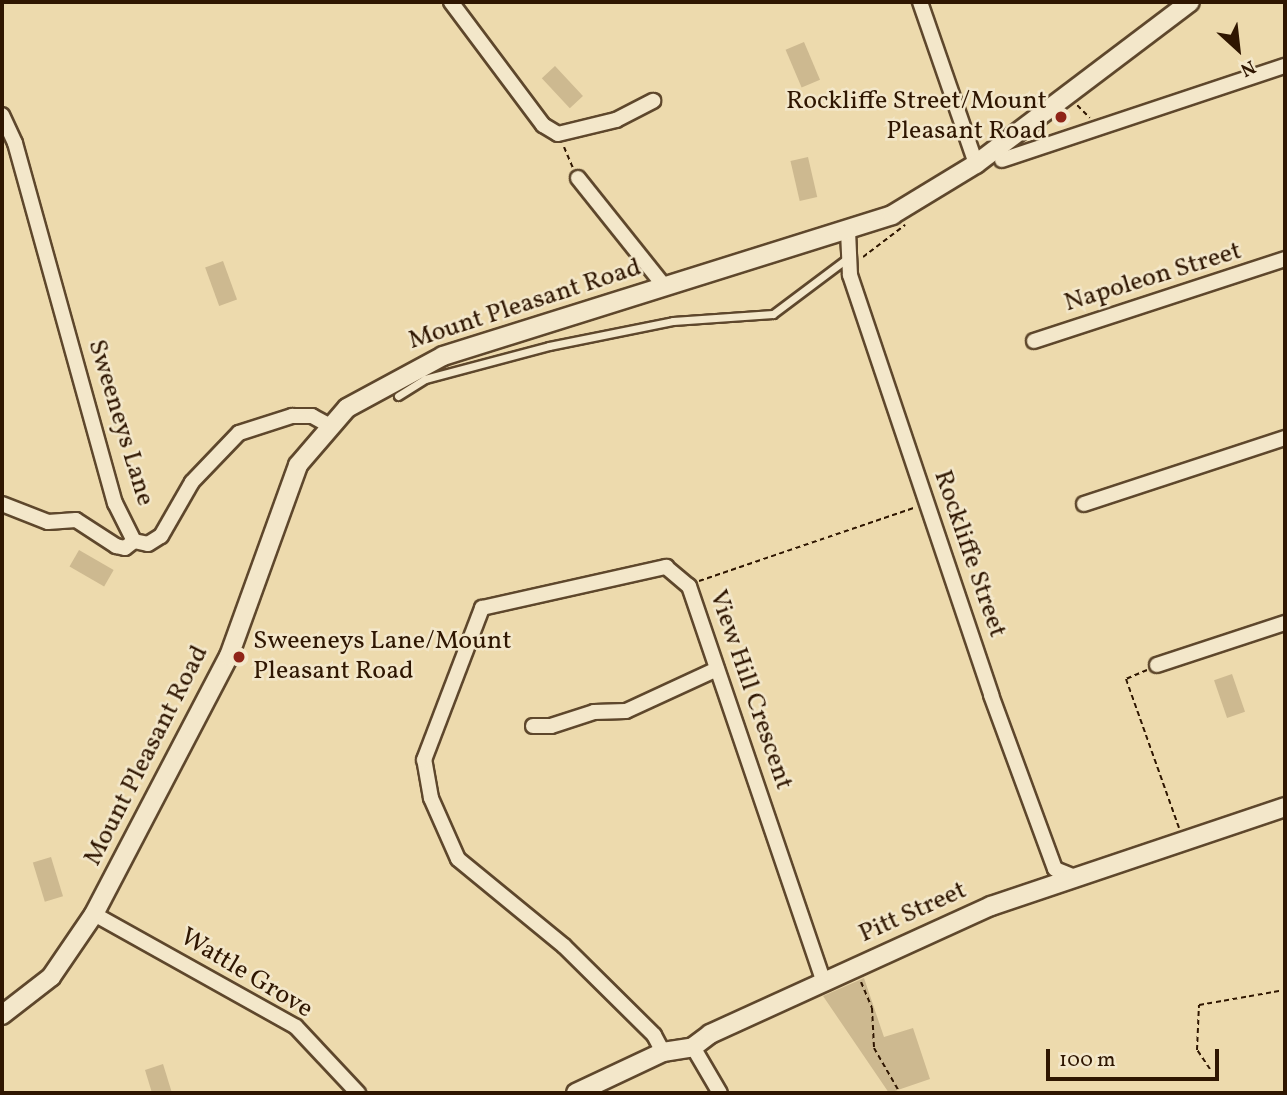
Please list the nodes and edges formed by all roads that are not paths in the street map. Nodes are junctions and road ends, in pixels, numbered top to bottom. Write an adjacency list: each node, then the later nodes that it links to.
1 (451, 2): 5 (street)
2 (920, 2): 8 (street)
3 (1190, 2): 8 (street, Mount Pleasant Road)
4 (1285, 66): 7 (street)
5 (653, 101)
6 (2, 115): 20 (street, Sweeneys Lane)
7 (1002, 160)
8 (976, 164): 10 (street, Mount Pleasant Road)
9 (578, 178): 13 (street)
10 (848, 231): 11 (street, Rockliffe Street); 13 (street, Mount Pleasant Road)
11 (850, 256): 15 (lane); 26 (street, Rockliffe Street)
12 (1285, 259): 14 (street, Napoleon Street)
13 (665, 287): 16 (street, Mount Pleasant Road)
14 (1034, 341)
15 (398, 396)
16 (328, 425): 20 (street, Sweeneys Lane); 27 (street, Mount Pleasant Road)
17 (1285, 438): 19 (street)
18 (2, 504): 20 (street)
19 (1084, 504)
20 (134, 541)
21 (1285, 623): 22 (street)
22 (1157, 665)
23 (717, 669): 24 (street); 28 (street, View Hill Crescent); 31 (street, View Hill Crescent)
24 (533, 726)
25 (1285, 807): 26 (street, Pitt Street)
26 (1075, 877): 28 (street, Pitt Street)
27 (94, 914): 29 (street, Mount Pleasant Road); 32 (street, Wattle Grove)
28 (824, 983): 30 (street, Pitt Street)
29 (2, 1015)
30 (693, 1047): 31 (street, Pitt Street); 34 (street)
31 (663, 1052): 33 (street, Pitt Street)
32 (358, 1093)
33 (576, 1093)
34 (720, 1093)

